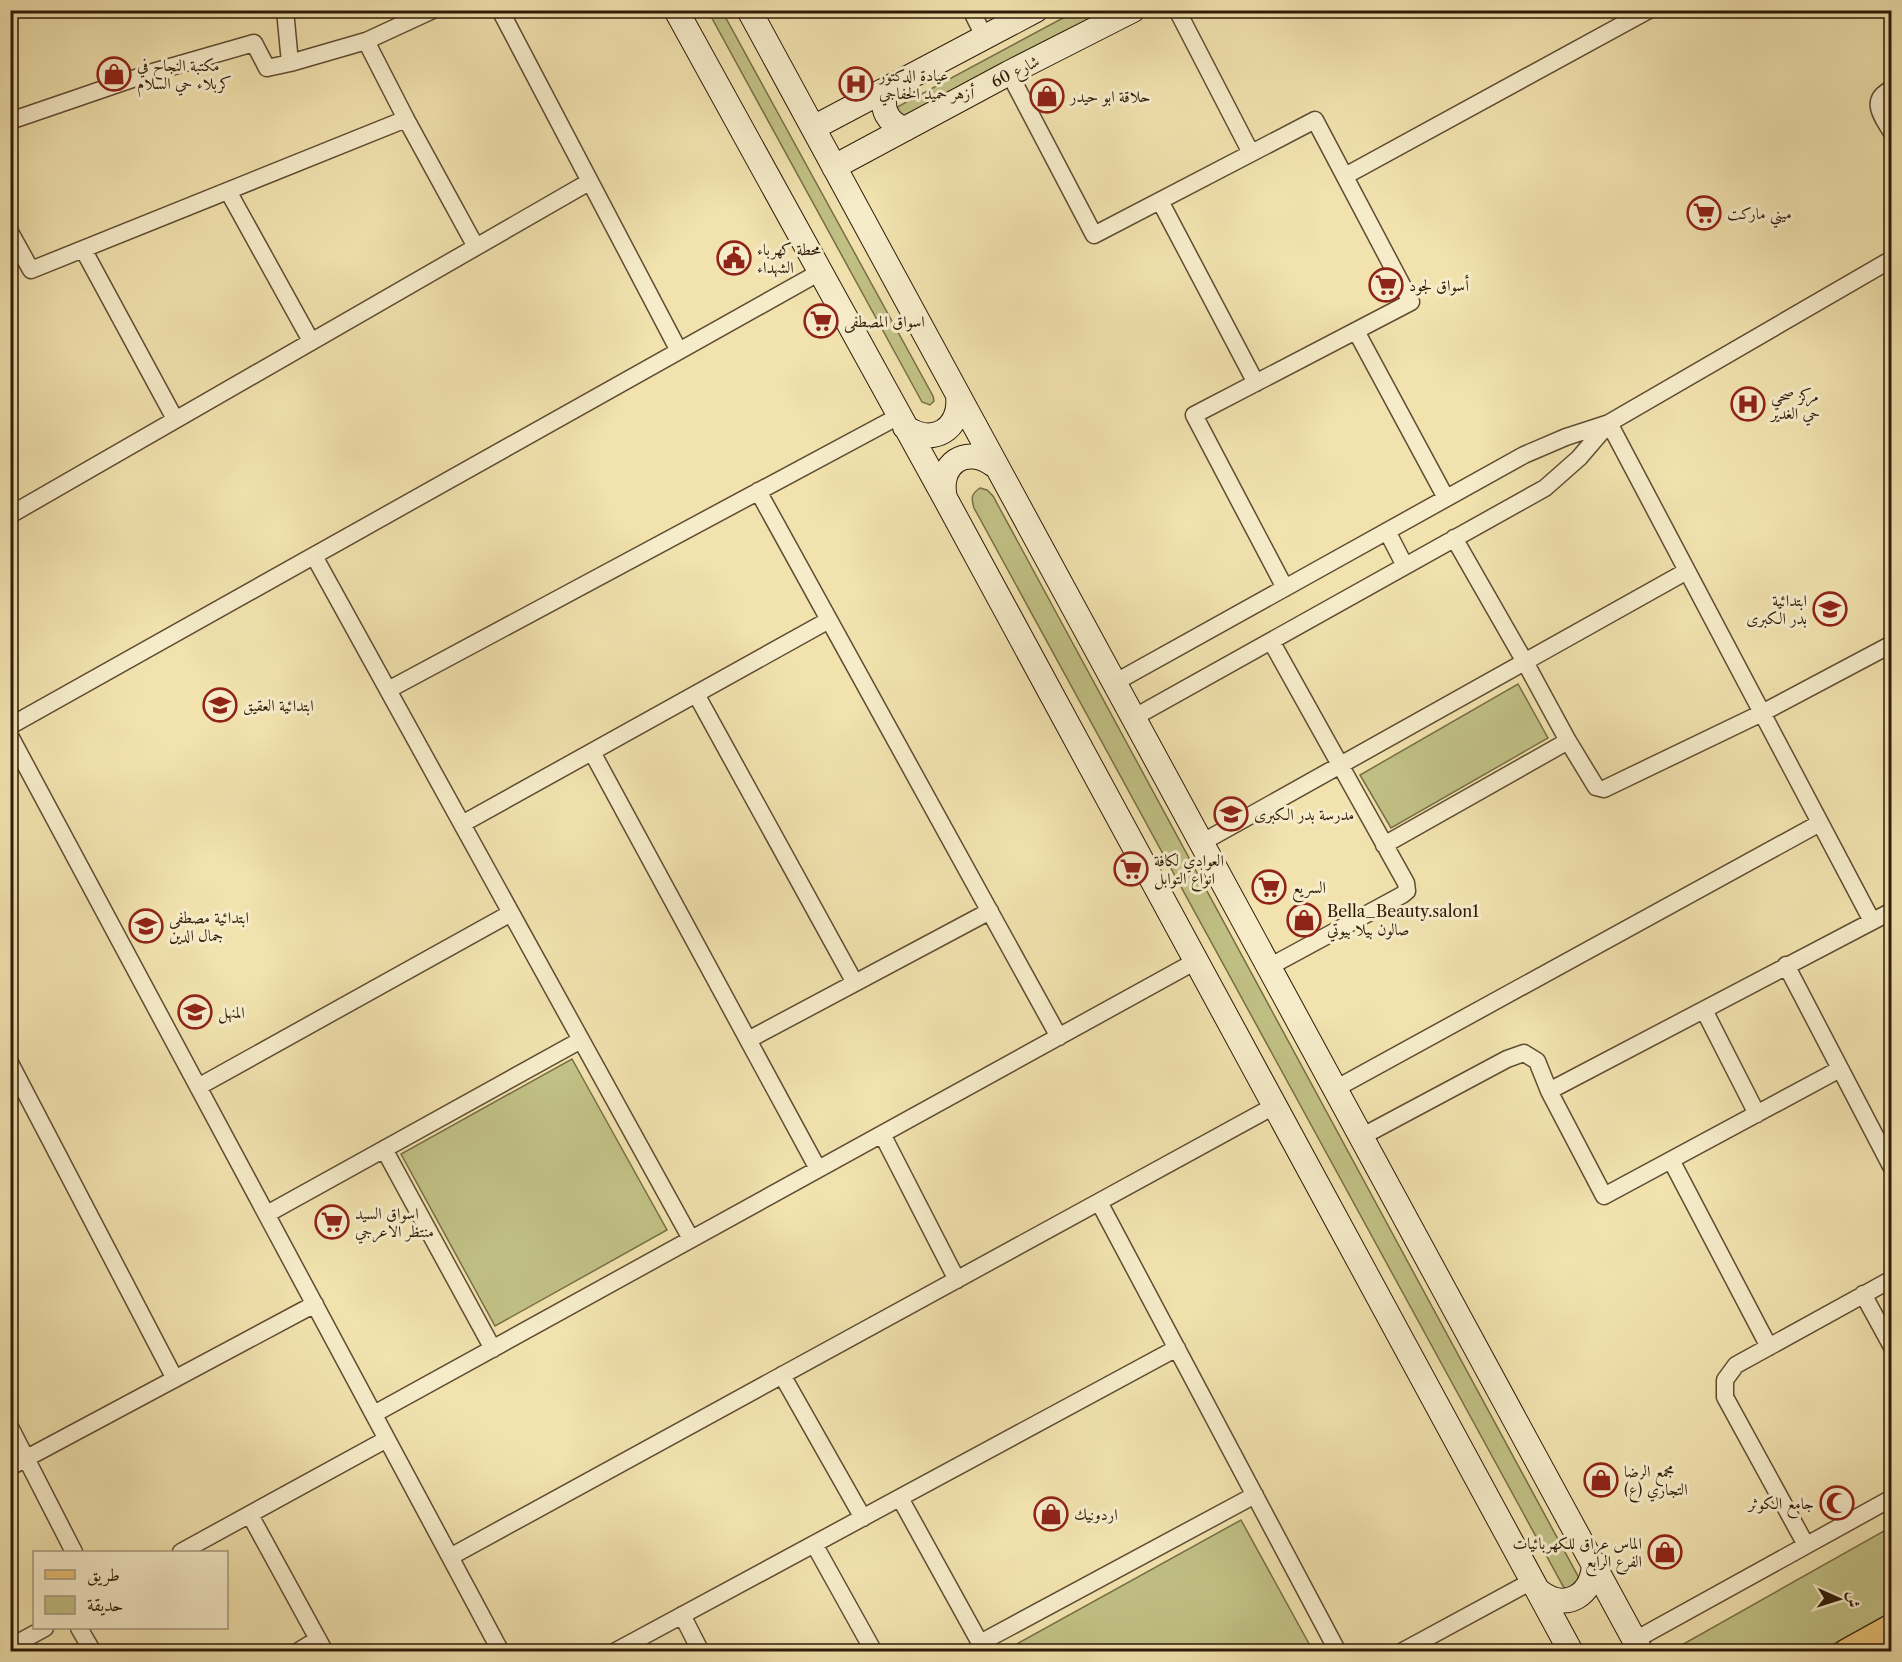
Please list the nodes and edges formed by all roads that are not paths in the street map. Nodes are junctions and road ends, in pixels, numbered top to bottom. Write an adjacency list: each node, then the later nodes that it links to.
1 (285, 10): 13 (street)
2 (433, 10): 12 (street)
3 (500, 10): 25 (street)
4 (676, 10): 32 (main road)
5 (749, 10): 19 (main road)
6 (971, 10): 11 (street)
7 (1036, 10): 11 (main road)
8 (1133, 10): 14 (main road, شارع 60)
9 (1177, 10): 22 (street)
10 (1649, 10): 24 (street)
11 (985, 38): 16 (main road)
12 (366, 41): 13 (street); 17 (street)
13 (290, 63): 18 (street)
14 (1009, 73): 20 (main road, شارع 60); 27 (street)
15 (1892, 89): 21 (street)
16 (885, 91): 19 (main road); 20 (main road)
17 (406, 119): 26 (street); 29 (street)
18 (10, 121)
19 (813, 128): 23 (main road)
20 (905, 129): 23 (main road, شارع 60)
21 (1892, 133)
22 (1251, 153): 24 (street); 27 (street)
23 (834, 167): 37 (main road)
24 (1345, 176): 33 (street)
25 (590, 182): 29 (street); 35 (street)
26 (228, 190): 30 (street); 34 (street)
27 (1160, 201): 36 (street)
28 (10, 232): 30 (street)
29 (476, 247): 34 (street)
30 (83, 249): 38 (street)
31 (1892, 260): 40 (street)
32 (820, 272): 35 (street); 39 (main road)
33 (1356, 331): 36 (street); 44 (street)
34 (311, 341): 38 (street)
35 (679, 351): 48 (street)
36 (1256, 383): 51 (street)
37 (957, 396): 39 (main road); 41 (main road)
38 (175, 419): 45 (street)
39 (902, 422): 42 (street); 43 (main road)
40 (1609, 423): 44 (street); 47 (street); 50 (street)
41 (994, 465): 43 (main road); 56 (main road)
42 (758, 491): 52 (street); 57 (street)
43 (945, 498): 74 (main road)
44 (1446, 498): 46 (street)
45 (10, 515)
46 (1387, 531): 49 (street); 51 (street)
47 (1454, 538): 49 (street); 55 (street)
48 (314, 556): 57 (street); 61 (street)
49 (1405, 566): 53 (street)
50 (1687, 572): 55 (street); 59 (street)
51 (1285, 588): 56 (street)
52 (829, 620): 58 (street); 70 (street)
53 (1271, 641): 60 (street); 65 (street)
54 (1892, 644): 59 (street)
55 (1525, 662): 63 (street); 65 (street)
56 (1114, 682): 60 (main road)
57 (388, 690): 67 (street)
58 (696, 694): 64 (street); 77 (street)
59 (1762, 713): 63 (street); 66 (street)
60 (1133, 718): 68 (main road)
61 (10, 726)
62 (10, 736): 84 (street)
63 (1568, 741): 69 (street)
64 (592, 752): 67 (street); 81 (street)
65 (1340, 766): 68 (street); 69 (street)
66 (1820, 823): 73 (street); 85 (street)
67 (462, 824): 72 (street)
68 (1201, 843): 76 (main road)
69 (1384, 845): 76 (street)
70 (990, 911): 77 (street); 79 (street)
71 (1892, 911): 73 (street)
72 (511, 913): 80 (street); 84 (street)
73 (1872, 921): 75 (street)
74 (1196, 961): 79 (street); 87 (main road)
75 (1786, 965): 78 (street); 83 (street)
76 (1269, 967): 85 (main road)
77 (855, 983): 81 (street)
78 (1704, 1010): 86 (street); 88 (street)
79 (1059, 1036): 89 (street)
80 (581, 1040): 91 (street); 97 (street)
81 (748, 1040): 94 (street)
82 (10, 1063): 107 (street)
83 (1840, 1069): 88 (street); 93 (street)
84 (198, 1087): 96 (street)
85 (1335, 1089): 90 (main road)
86 (1550, 1091): 90 (street); 92 (street)
87 (1274, 1106): 95 (street); 124 (main road)
88 (1757, 1114): 92 (street)
89 (882, 1134): 94 (street); 99 (street)
90 (1361, 1137): 123 (main road)
91 (384, 1149): 96 (street); 104 (street)
92 (1671, 1160): 102 (street)
93 (1892, 1168)
94 (818, 1169): 97 (street)
95 (1099, 1202): 99 (street); 105 (street)
96 (267, 1214): 101 (street)
97 (691, 1239): 104 (street)
98 (1892, 1279): 100 (street)
99 (957, 1280): 106 (street)
100 (1863, 1294): 102 (street); 103 (street)
101 (315, 1304): 107 (street); 108 (street)
102 (1769, 1347): 119 (street)
103 (1892, 1347)
104 (493, 1348): 108 (street)
105 (1177, 1348): 113 (street); 114 (street)
106 (782, 1375): 117 (street); 122 (street)
107 (175, 1379): 111 (street)
108 (374, 1414): 110 (street)
109 (10, 1427): 111 (street)
110 (387, 1439): 116 (street); 122 (street)
111 (27, 1458): 112 (street); 120 (street)
112 (10, 1467)
113 (1255, 1495): 132 (street); 139 (street)
114 (900, 1498): 117 (street); 132 (street)
115 (1892, 1498): 119 (street)
116 (250, 1515): 121 (street); 129 (street)
117 (863, 1518): 118 (street)
118 (814, 1544): 125 (street); 138 (street)
119 (1806, 1545): 130 (street)
120 (74, 1551)
121 (183, 1551)
122 (450, 1557): 135 (street)
123 (1594, 1563): 124 (main road); 130 (main road)
124 (1536, 1586): 140 (street); 141 (main road)
125 (682, 1615): 136 (street); 137 (street)
126 (1892, 1627): 142 (main road)
127 (43, 1629): 131 (street)
128 (80, 1629): 133 (street)
129 (321, 1645): 134 (street)
130 (1638, 1646)
131 (10, 1647)
132 (983, 1647)
133 (93, 1652)
134 (297, 1652)
135 (501, 1652)
136 (614, 1652)
137 (701, 1652)
138 (874, 1652)
139 (1338, 1652)
140 (1401, 1652)
141 (1570, 1652)
142 (1847, 1652)

